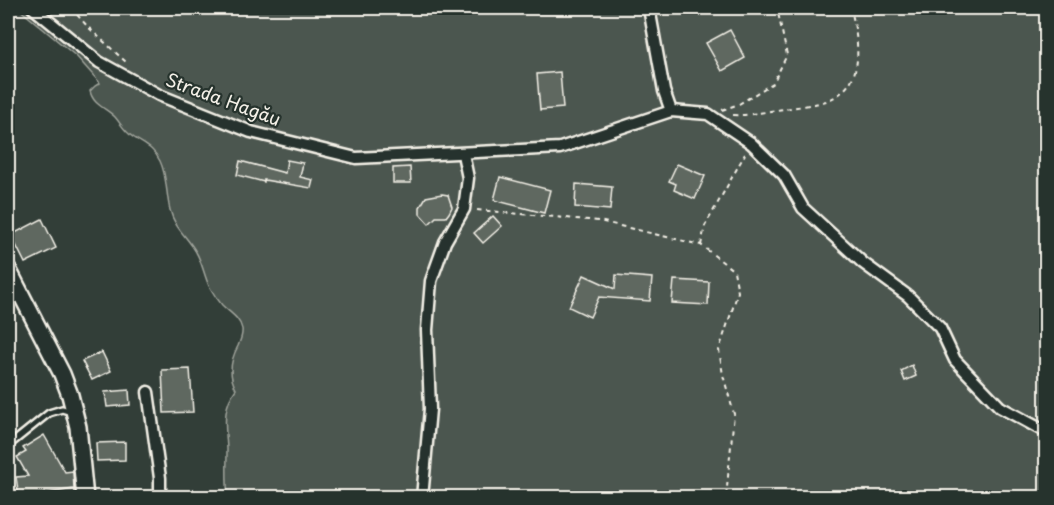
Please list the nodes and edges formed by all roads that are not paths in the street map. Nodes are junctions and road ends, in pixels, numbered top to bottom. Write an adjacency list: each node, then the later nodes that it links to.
1 (33, 8): 4 (street, Strada Hagău)
2 (649, 8): 3 (street)
3 (671, 111): 4 (street, Strada Hagău); 8 (street)
4 (463, 154): 12 (street)
5 (8, 269): 7 (street)
6 (148, 393): 11 (street)
7 (74, 412): 9 (lane); 10 (street)
8 (1047, 432)
9 (8, 446)
10 (85, 498)
11 (159, 498)
12 (422, 498)

